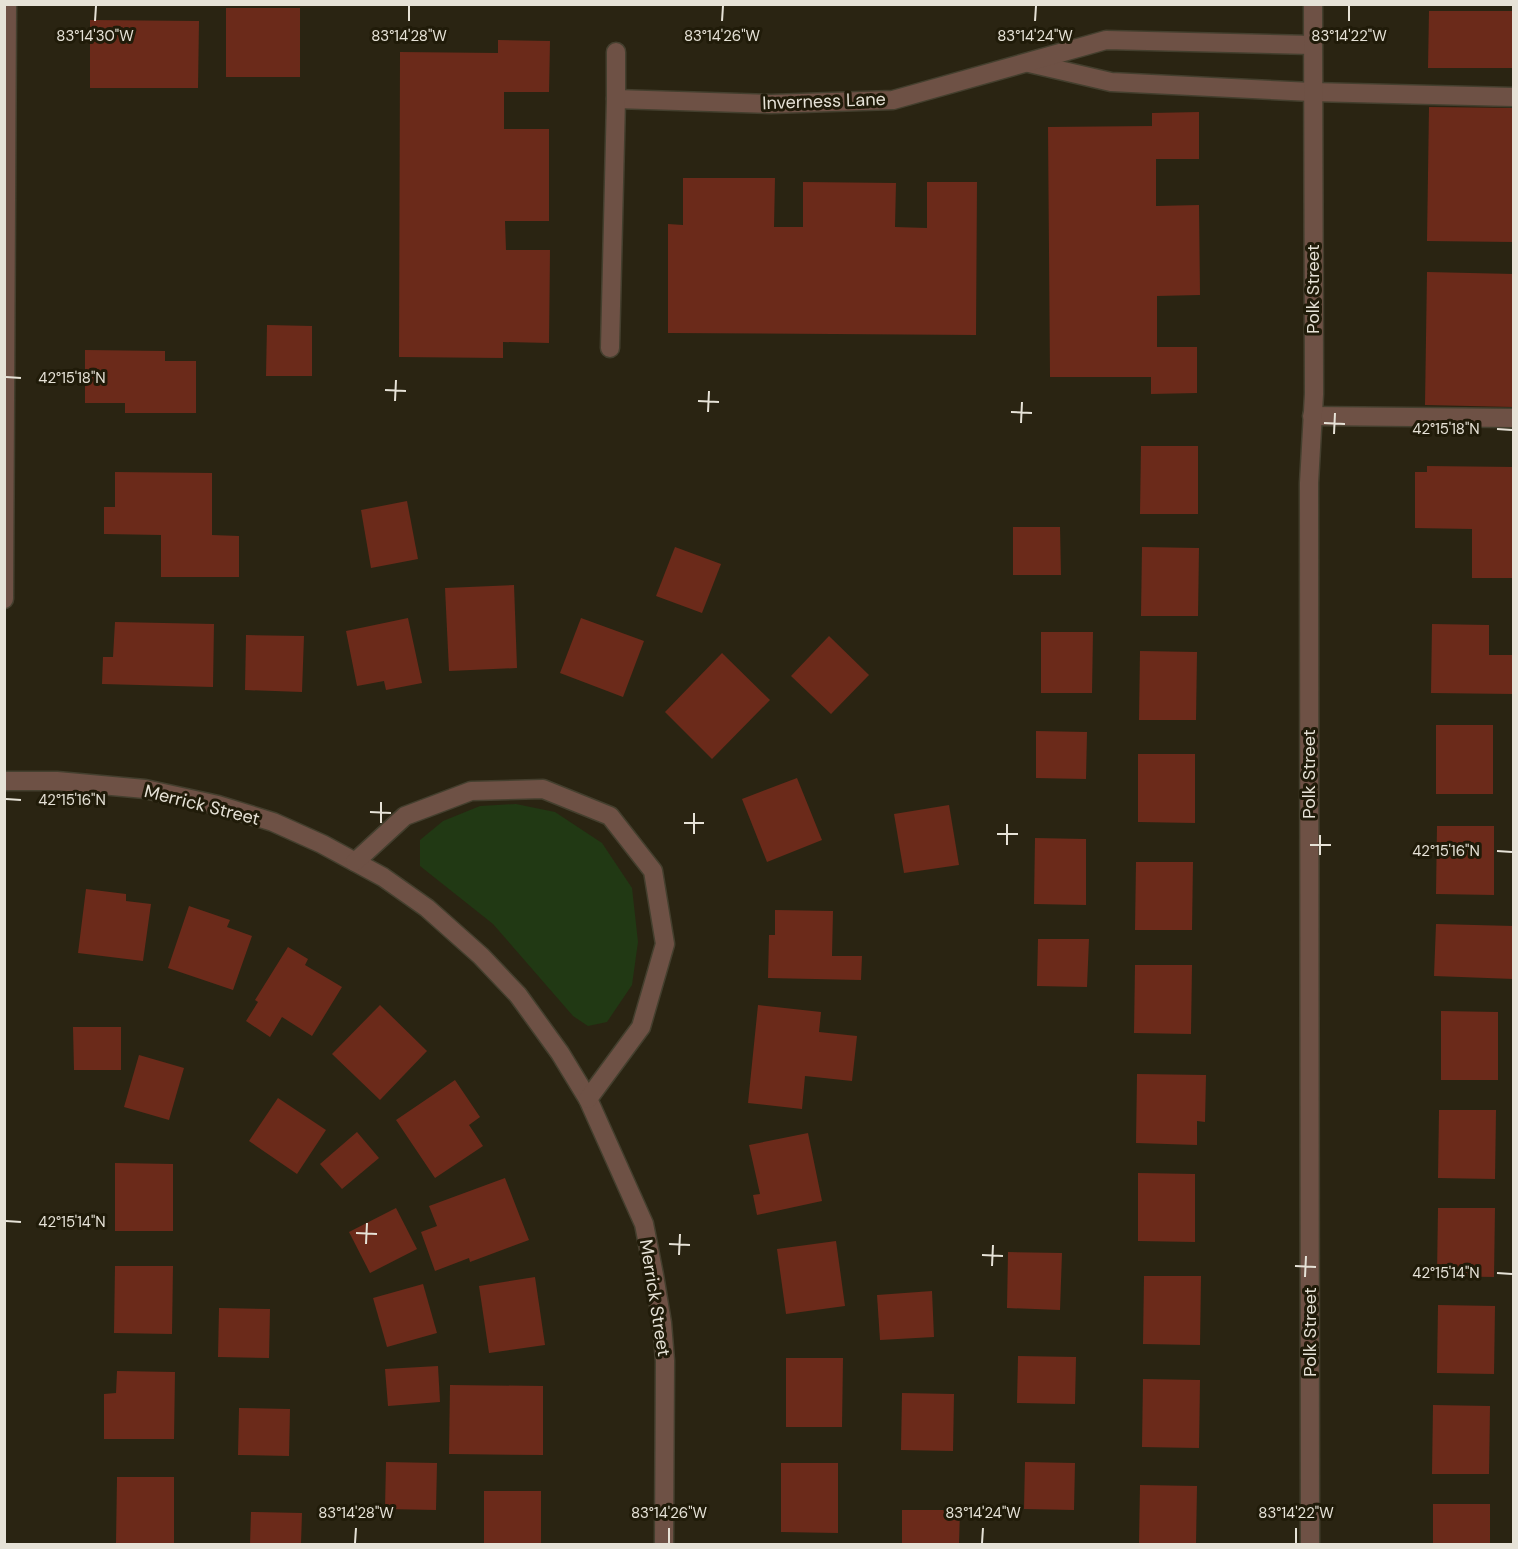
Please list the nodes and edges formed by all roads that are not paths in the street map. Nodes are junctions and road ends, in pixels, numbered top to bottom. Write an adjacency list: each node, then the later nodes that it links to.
1 (1312, 4): 3 (street, Polk Street)
2 (6, 11): 9 (street)
3 (1312, 45): 5 (street, Inverness Lane); 6 (street, Polk Street)
4 (616, 52): 8 (street)
5 (1027, 63): 6 (street, Inverness Lane); 8 (street, Inverness Lane)
6 (1312, 92): 7 (street, Inverness Lane); 11 (street, Polk Street)
7 (1514, 97)
8 (616, 99): 10 (street)
9 (5, 259): 13 (street)
10 (610, 348)
11 (1312, 416): 12 (street); 18 (street, Polk Street)
12 (1514, 418)
13 (4, 599)
14 (4, 781): 15 (street, Merrick Street)
15 (355, 862): 16 (street, Merrick Street); 16 (street)
16 (588, 1099): 17 (street, Merrick Street)
17 (664, 1545)
18 (1310, 1545)

